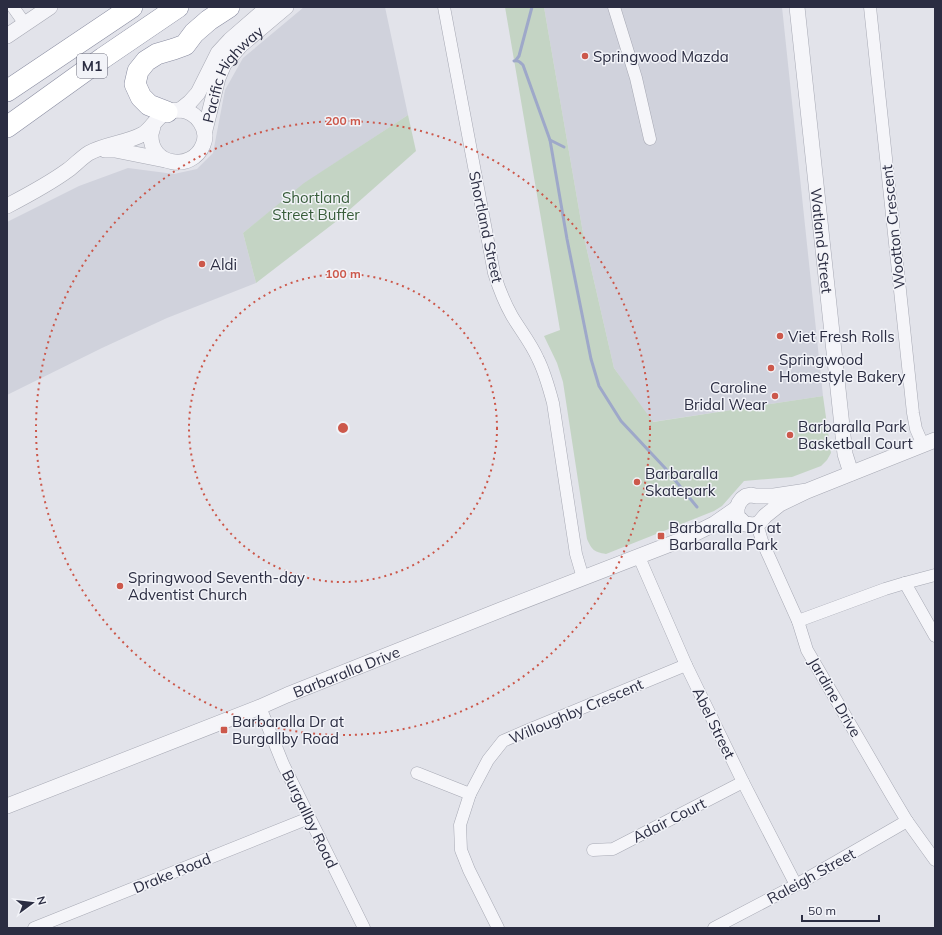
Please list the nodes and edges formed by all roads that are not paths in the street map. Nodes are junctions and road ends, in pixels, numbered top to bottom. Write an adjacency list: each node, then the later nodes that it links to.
1 (13, 7): 12 (street)
2 (50, 7): 12 (street)
3 (132, 7): 14 (highway, M1)
4 (178, 7): 16 (highway, M1)
5 (229, 7): 15 (highway)
6 (268, 7): 15 (street, Pacific Highway)
7 (286, 7): 17 (street, Pacific Highway)
8 (444, 7): 30 (street, Shortland Street)
9 (614, 7): 18 (street)
10 (798, 7): 23 (street, Watland Street)
11 (870, 7): 22 (street, Wootton Crescent)
12 (25, 24): 13 (street)
13 (7, 36)
14 (7, 91)
15 (166, 116): 17 (street); 19 (street, Pacific Highway); 20 (street)
16 (7, 127)
17 (205, 130): 20 (street)
18 (650, 139)
19 (96, 150): 20 (street); 21 (street, Pacific Highway)
20 (165, 160)
21 (7, 206)
22 (929, 442): 23 (street, Barbaralla Drive)
23 (851, 473): 24 (street, Barbaralla Drive)
24 (807, 490): 25 (street, Barbaralla Drive); 27 (street, Barbaralla Drive)
25 (756, 496): 26 (street, Barbaralla Drive); 27 (street)
26 (739, 514): 27 (street); 28 (street, Barbaralla Drive)
27 (761, 520): 32 (street, Jardine Drive)
28 (639, 557): 30 (street, Barbaralla Drive); 34 (street, Abel Street)
29 (935, 575): 31 (street)
30 (583, 578): 35 (street, Barbaralla Drive)
31 (905, 582): 32 (street); 33 (street)
32 (798, 621): 41 (street, Jardine Drive)
33 (935, 636)
34 (686, 665): 37 (street, Abel Street); 38 (street, Willoughby Crescent)
35 (260, 707): 39 (street, Barbaralla Drive); 40 (street, Burgallby Road)
36 (417, 773): 38 (street)
37 (743, 782): 42 (street, Adair Court); 44 (street, Abel Street)
38 (470, 794): 47 (street, Willoughby Crescent)
39 (7, 806)
40 (309, 818): 45 (street, Drake Road); 46 (street, Burgallby Road)
41 (907, 821): 43 (street, Jardine Drive); 44 (street, Raleigh Street)
42 (593, 850)
43 (935, 860)
44 (796, 885): 48 (street, Raleigh Street)
45 (34, 928)
46 (364, 928)
47 (498, 928)
48 (714, 928)

